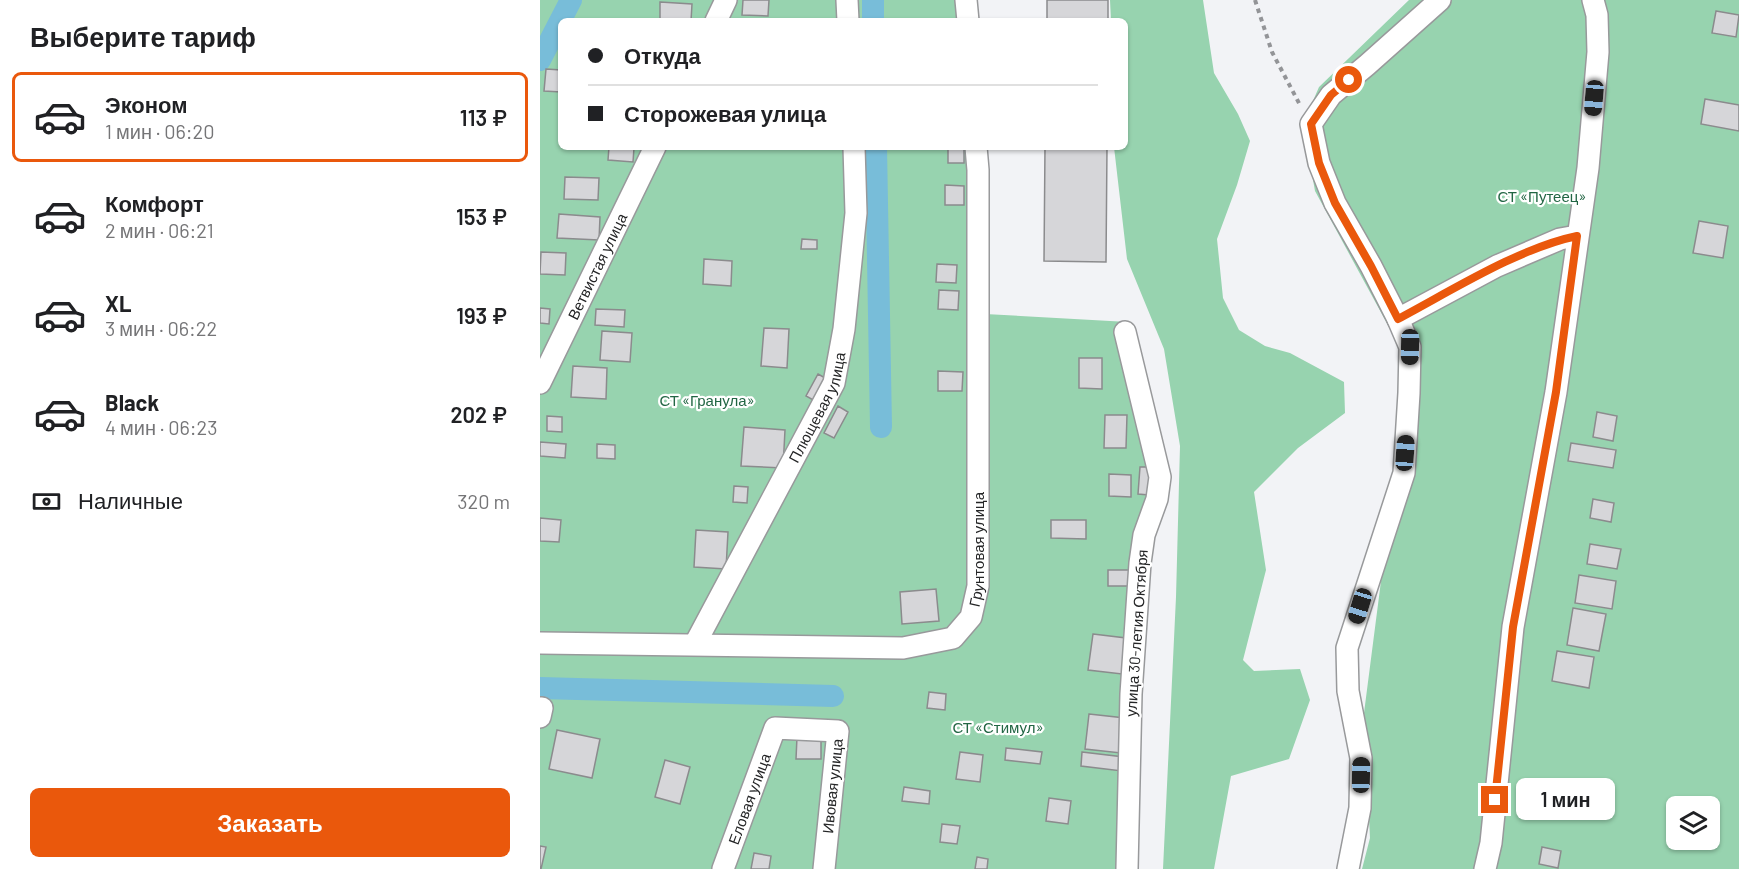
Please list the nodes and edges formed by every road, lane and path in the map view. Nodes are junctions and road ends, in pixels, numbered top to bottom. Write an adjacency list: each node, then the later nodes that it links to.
1 (726, 0): 7 (street)
2 (847, 0): 8 (street)
3 (966, 0): 9 (street)
4 (1255, 0): 10 (path)
5 (1440, 0): 10 (street)
6 (1593, 0): 14 (street)
7 (717, 18)
8 (848, 18)
9 (968, 18)
10 (1311, 124): 15 (street)
11 (654, 150): 17 (street, Ветвистая улица)
12 (854, 150): 19 (street, Плющевая улица)
13 (976, 150): 19 (street, Грунтовая улица)
14 (1577, 236): 15 (street); 25 (street)
15 (1398, 319): 24 (street)
16 (1125, 332): 23 (street, улица 30-летия Октября)
17 (540, 383)
18 (540, 643): 19 (street, Грунтовая улица)
19 (695, 644)
20 (775, 728): 21 (street, Еловая улица); 22 (street, Ивовая улица)
21 (723, 869)
22 (824, 869)
23 (1127, 869)
24 (1348, 869)
25 (1485, 869)

